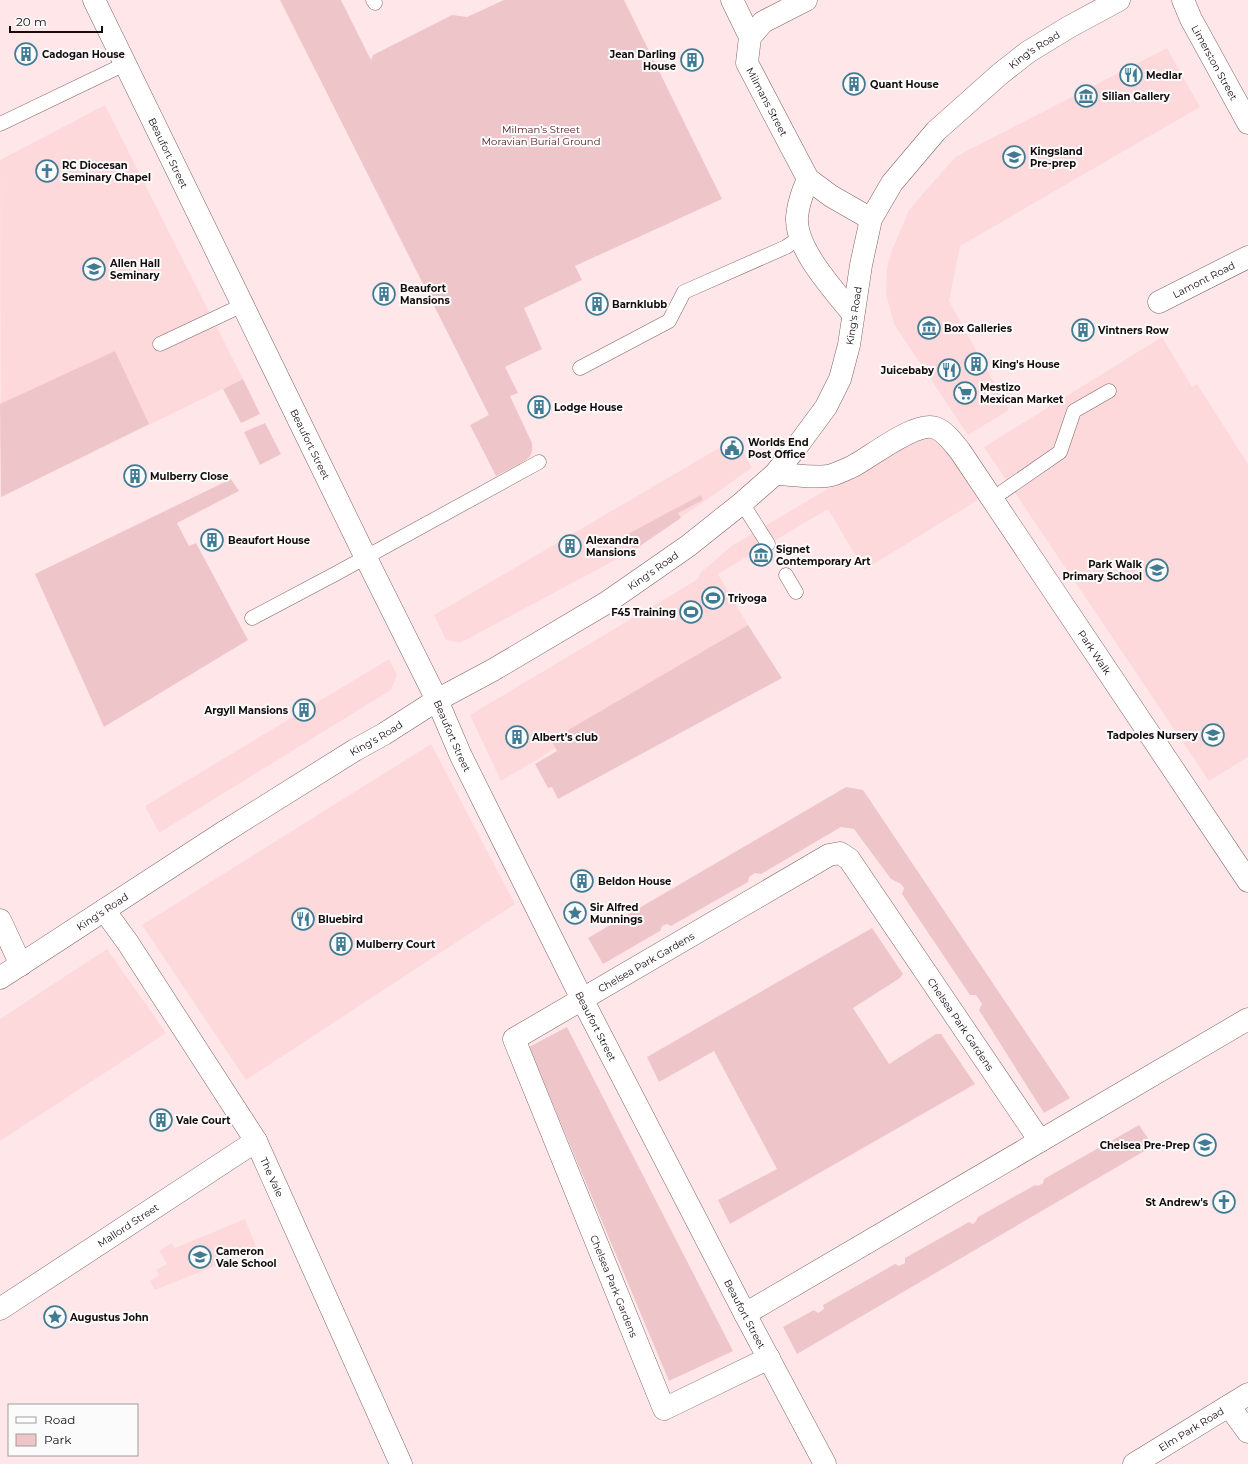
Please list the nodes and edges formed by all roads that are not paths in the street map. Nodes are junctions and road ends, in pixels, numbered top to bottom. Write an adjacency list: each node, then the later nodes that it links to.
1 (94, 0): 7 (street, Beaufort Street)
2 (732, 0): 6 (street)
3 (806, 0): 6 (street)
4 (1119, 0): 11 (street, King's Road)
5 (1183, 0): 8 (street, Limerston Street)
6 (750, 37): 10 (street, Milmans Street)
7 (125, 64): 9 (lane); 15 (street, Beaufort Street)
8 (1248, 123)
9 (0, 124)
10 (808, 179): 11 (street, Milmans Street); 12 (street)
11 (871, 219): 16 (street, King's Road)
12 (800, 238): 16 (street); 18 (lane)
13 (1248, 257): 14 (street, Lamont Road)
14 (1159, 302)
15 (243, 305): 17 (lane); 25 (street, Beaufort Street)
16 (853, 314): 21 (street, King's Road)
17 (160, 344)
18 (580, 368)
19 (1109, 392): 22 (lane)
20 (539, 462): 25 (lane)
21 (775, 474): 22 (street, Park Walk); 23 (street, King's Road)
22 (992, 499): 30 (street, Park Walk)
23 (742, 503): 24 (lane); 29 (street, King's Road)
24 (768, 544)
25 (366, 558): 28 (lane); 29 (street, Beaufort Street)
26 (786, 576): 27 (lane)
27 (796, 592)
28 (252, 618)
29 (437, 700): 31 (street, King's Road); 35 (street, Beaufort Street)
30 (1248, 882)
31 (104, 910): 33 (street, King's Road); 37 (street, The Vale)
32 (0, 920): 33 (street)
33 (21, 965): 34 (street, King's Road)
34 (0, 978)
35 (582, 999): 38 (street, Chelsea Park Gardens); 40 (street, Beaufort Street); 41 (street, Chelsea Park Gardens)
36 (1248, 1019): 38 (street)
37 (256, 1141): 39 (street, Mallord Street); 45 (street, The Vale)
38 (1040, 1141): 40 (street)
39 (0, 1309)
40 (745, 1314): 41 (street, Beaufort Street)
41 (769, 1358): 46 (street, Beaufort Street)
42 (1248, 1394): 43 (street, Elm Park Road)
43 (1229, 1406): 44 (street); 47 (street, Elm Park Road)
44 (1248, 1432)
45 (400, 1464)
46 (826, 1464)
47 (1134, 1464)

